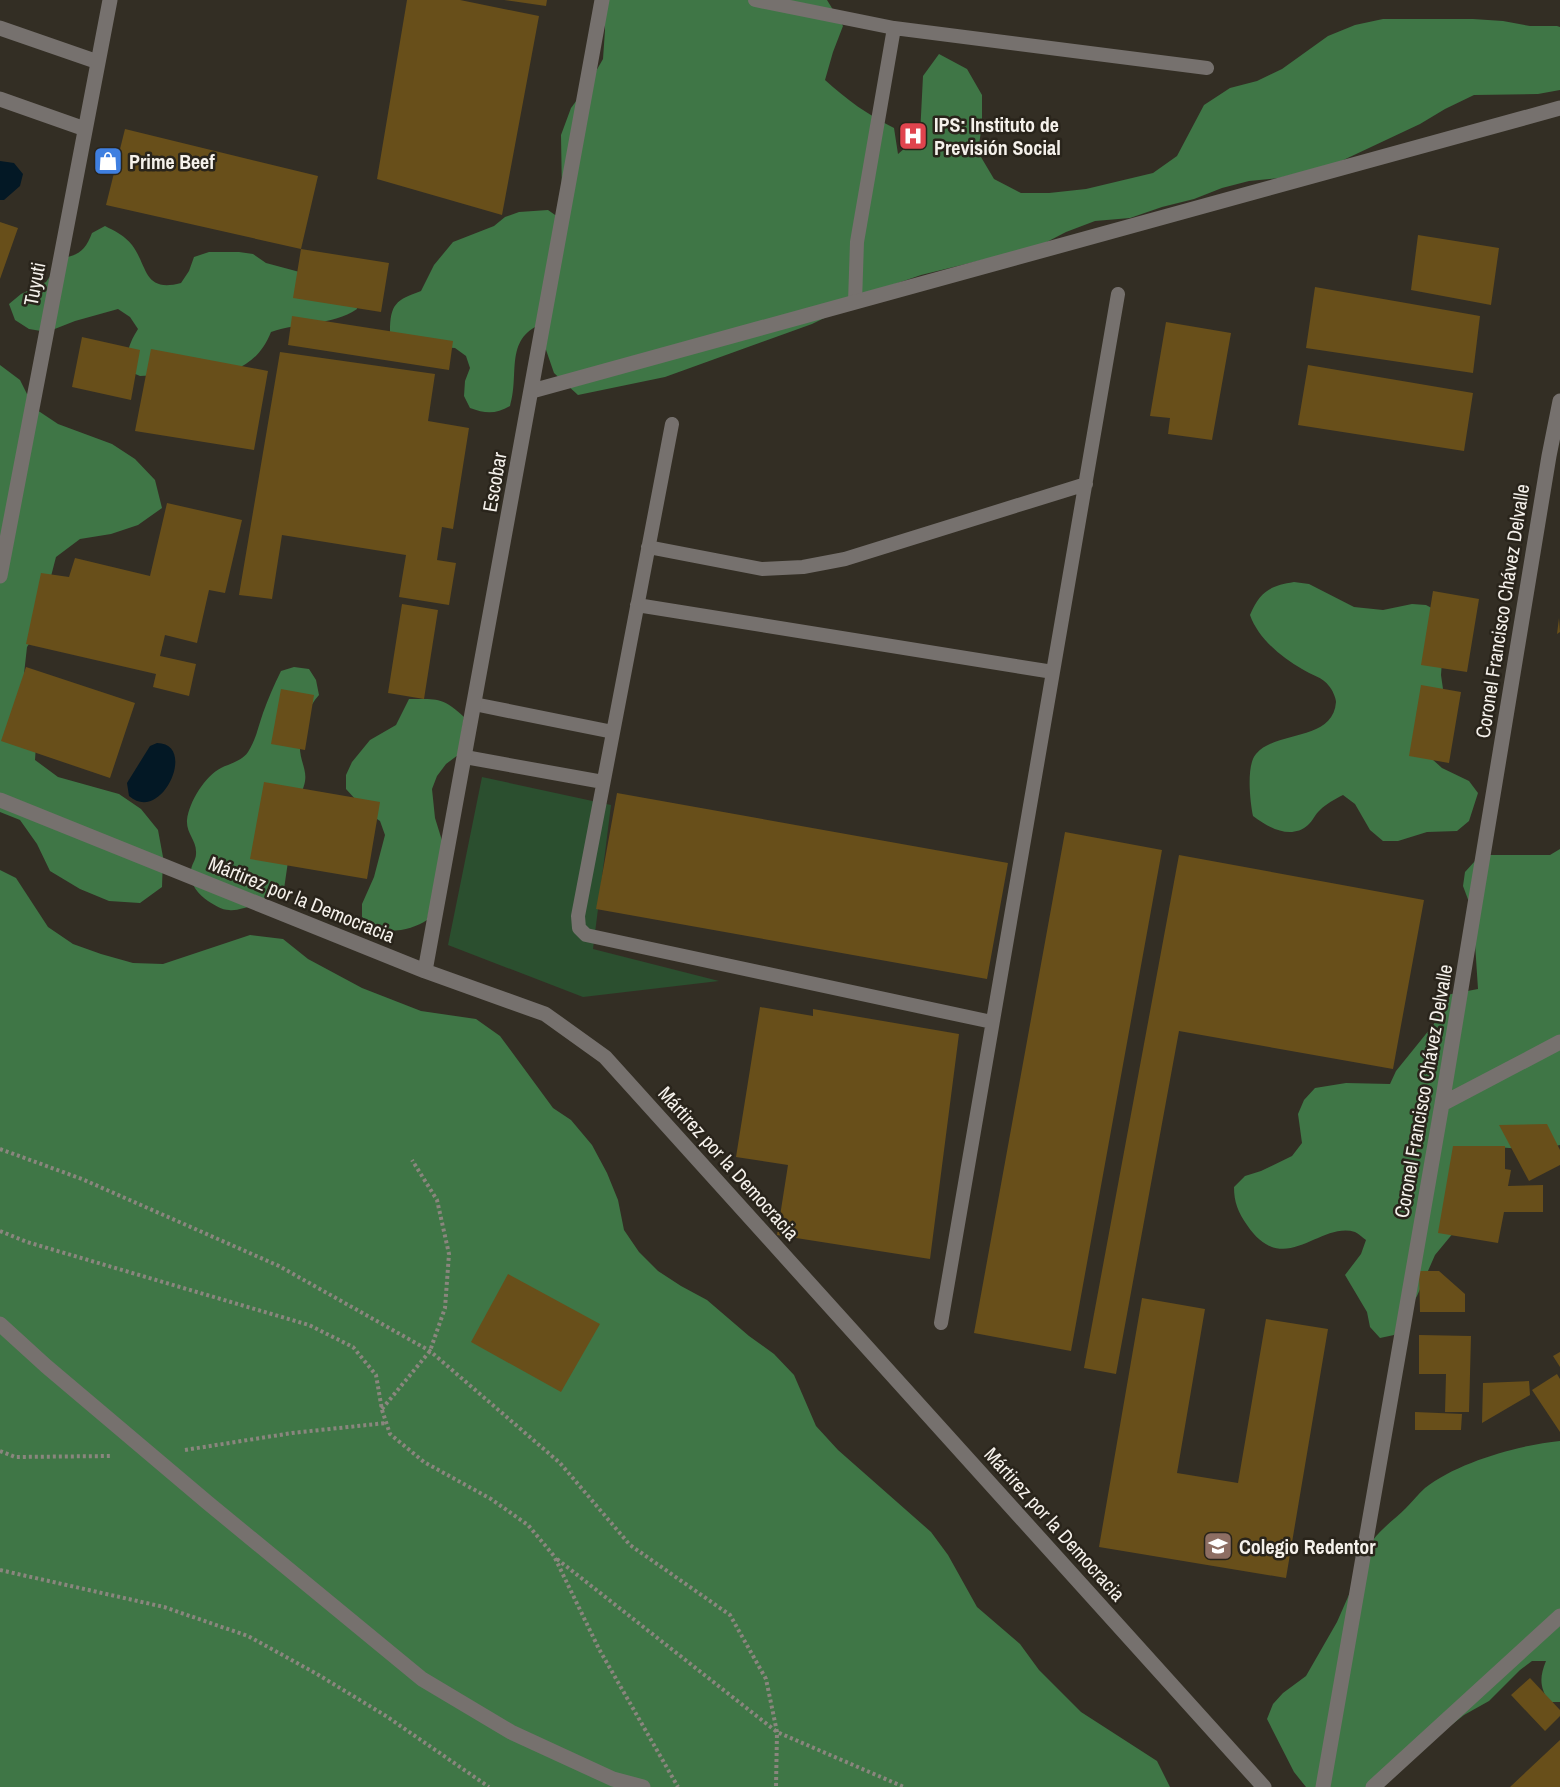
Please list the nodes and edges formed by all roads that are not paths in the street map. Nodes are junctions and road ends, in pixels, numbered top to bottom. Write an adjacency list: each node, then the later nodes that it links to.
1 (110, 0): 6 (street, Tuyuti)
2 (602, 0): 13 (street, Escobar)
3 (755, 0): 5 (lane)
4 (0, 28): 6 (street)
5 (894, 28): 7 (lane); 12 (lane)
6 (98, 62): 10 (street, Tuyuti)
7 (1208, 68)
8 (0, 99): 10 (street)
9 (1560, 108): 12 (street)
10 (85, 129): 18 (street, Tuyuti)
11 (1118, 294): 16 (lane)
12 (855, 302): 13 (street)
13 (532, 391): 21 (street, Escobar)
14 (1560, 401): 29 (street, Coronel Francisco Chávez Delvalle)
15 (672, 424): 17 (lane)
16 (1086, 484): 17 (lane); 20 (lane)
17 (648, 547): 19 (lane)
18 (0, 576)
19 (637, 605): 20 (lane); 22 (lane)
20 (1053, 672): 27 (lane)
21 (474, 704): 22 (lane); 23 (street, Escobar)
22 (613, 732): 24 (lane)
23 (465, 757): 24 (lane); 26 (street, Escobar)
24 (603, 782): 27 (lane)
25 (0, 800): 26 (street, Mártirez por la Democracia)
26 (425, 971): 34 (street, Mártirez por la Democracia)
27 (992, 1022): 30 (lane)
28 (1560, 1042): 29 (street)
29 (1442, 1104): 35 (street, Coronel Francisco Chávez Delvalle)
30 (941, 1323)
31 (0, 1324): 33 (street)
32 (1560, 1616): 36 (street)
33 (643, 1787)
34 (1264, 1787)
35 (1323, 1787)
36 (1373, 1787)

